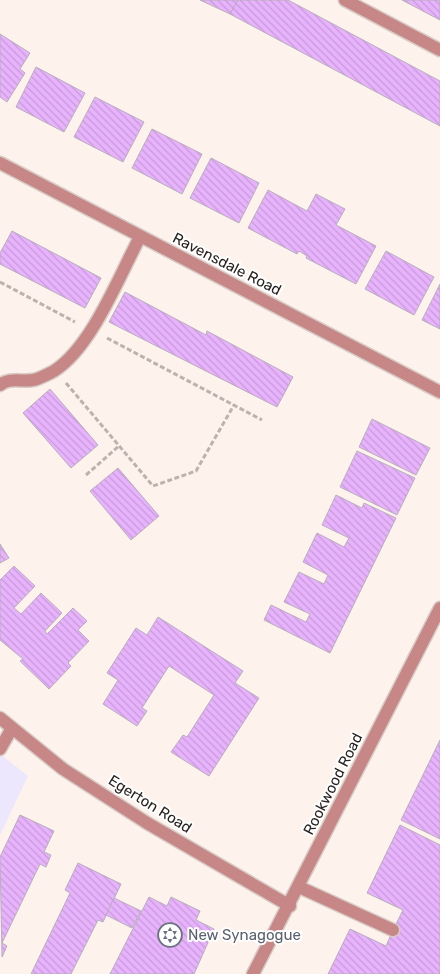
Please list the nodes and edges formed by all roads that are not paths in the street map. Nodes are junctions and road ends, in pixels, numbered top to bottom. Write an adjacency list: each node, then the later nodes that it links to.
1 (344, 0): 2 (street)
2 (440, 50)
3 (0, 163): 4 (street, Ravensdale Road)
4 (140, 237): 5 (street); 6 (street, Ravensdale Road)
5 (0, 385)
6 (440, 392)
7 (440, 608): 11 (street, Rookwood Road)
8 (0, 718): 9 (street, Egerton Road)
9 (12, 728): 10 (street); 12 (street, Egerton Road)
10 (0, 749)
11 (299, 887): 12 (street, Rookwood Road); 13 (street)
12 (290, 906): 14 (street, Rookwood Road)
13 (393, 930)
14 (253, 974)

